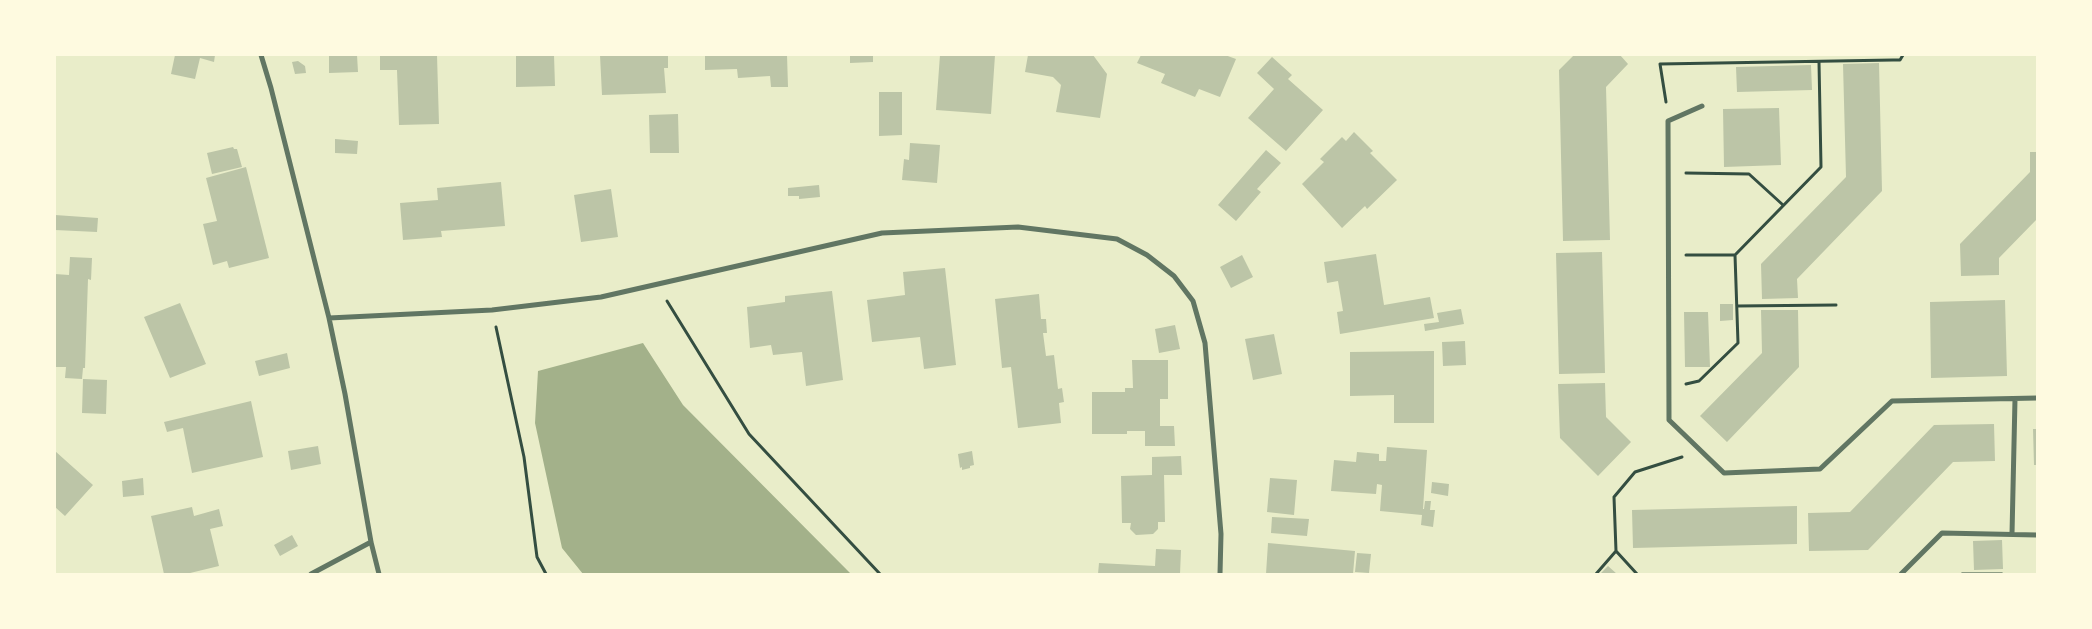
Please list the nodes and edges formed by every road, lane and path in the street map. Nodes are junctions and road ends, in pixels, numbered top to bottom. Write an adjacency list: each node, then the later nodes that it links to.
1 (261, 55): 14 (street)
2 (1903, 55): 3 (path)
3 (1819, 62): 5 (path); 7 (path)
4 (1702, 106): 5 (street)
5 (1668, 121): 6 (street)
6 (1669, 173): 7 (path); 8 (street)
7 (1783, 205): 9 (path)
8 (1669, 254): 9 (path); 15 (street)
9 (1735, 255): 12 (path)
10 (658, 285): 13 (street); 26 (path); 27 (street)
11 (1836, 305): 12 (path)
12 (1737, 306): 15 (path)
13 (492, 310): 14 (street); 25 (path)
14 (329, 318): 21 (street)
15 (1669, 388): 18 (street)
16 (2037, 398): 17 (street)
17 (2015, 399): 18 (street); 19 (street)
18 (1702, 452): 22 (path)
19 (2012, 534): 20 (street); 30 (street)
20 (2037, 535)
21 (372, 542): 23 (street); 24 (street)
22 (1616, 551): 28 (path); 29 (path)
23 (311, 574)
24 (379, 574)
25 (546, 574)
26 (880, 574)
27 (1220, 574)
28 (1596, 574)
29 (1637, 574)
30 (1901, 574)
31 (1962, 574): 32 (path)
32 (2002, 574)

